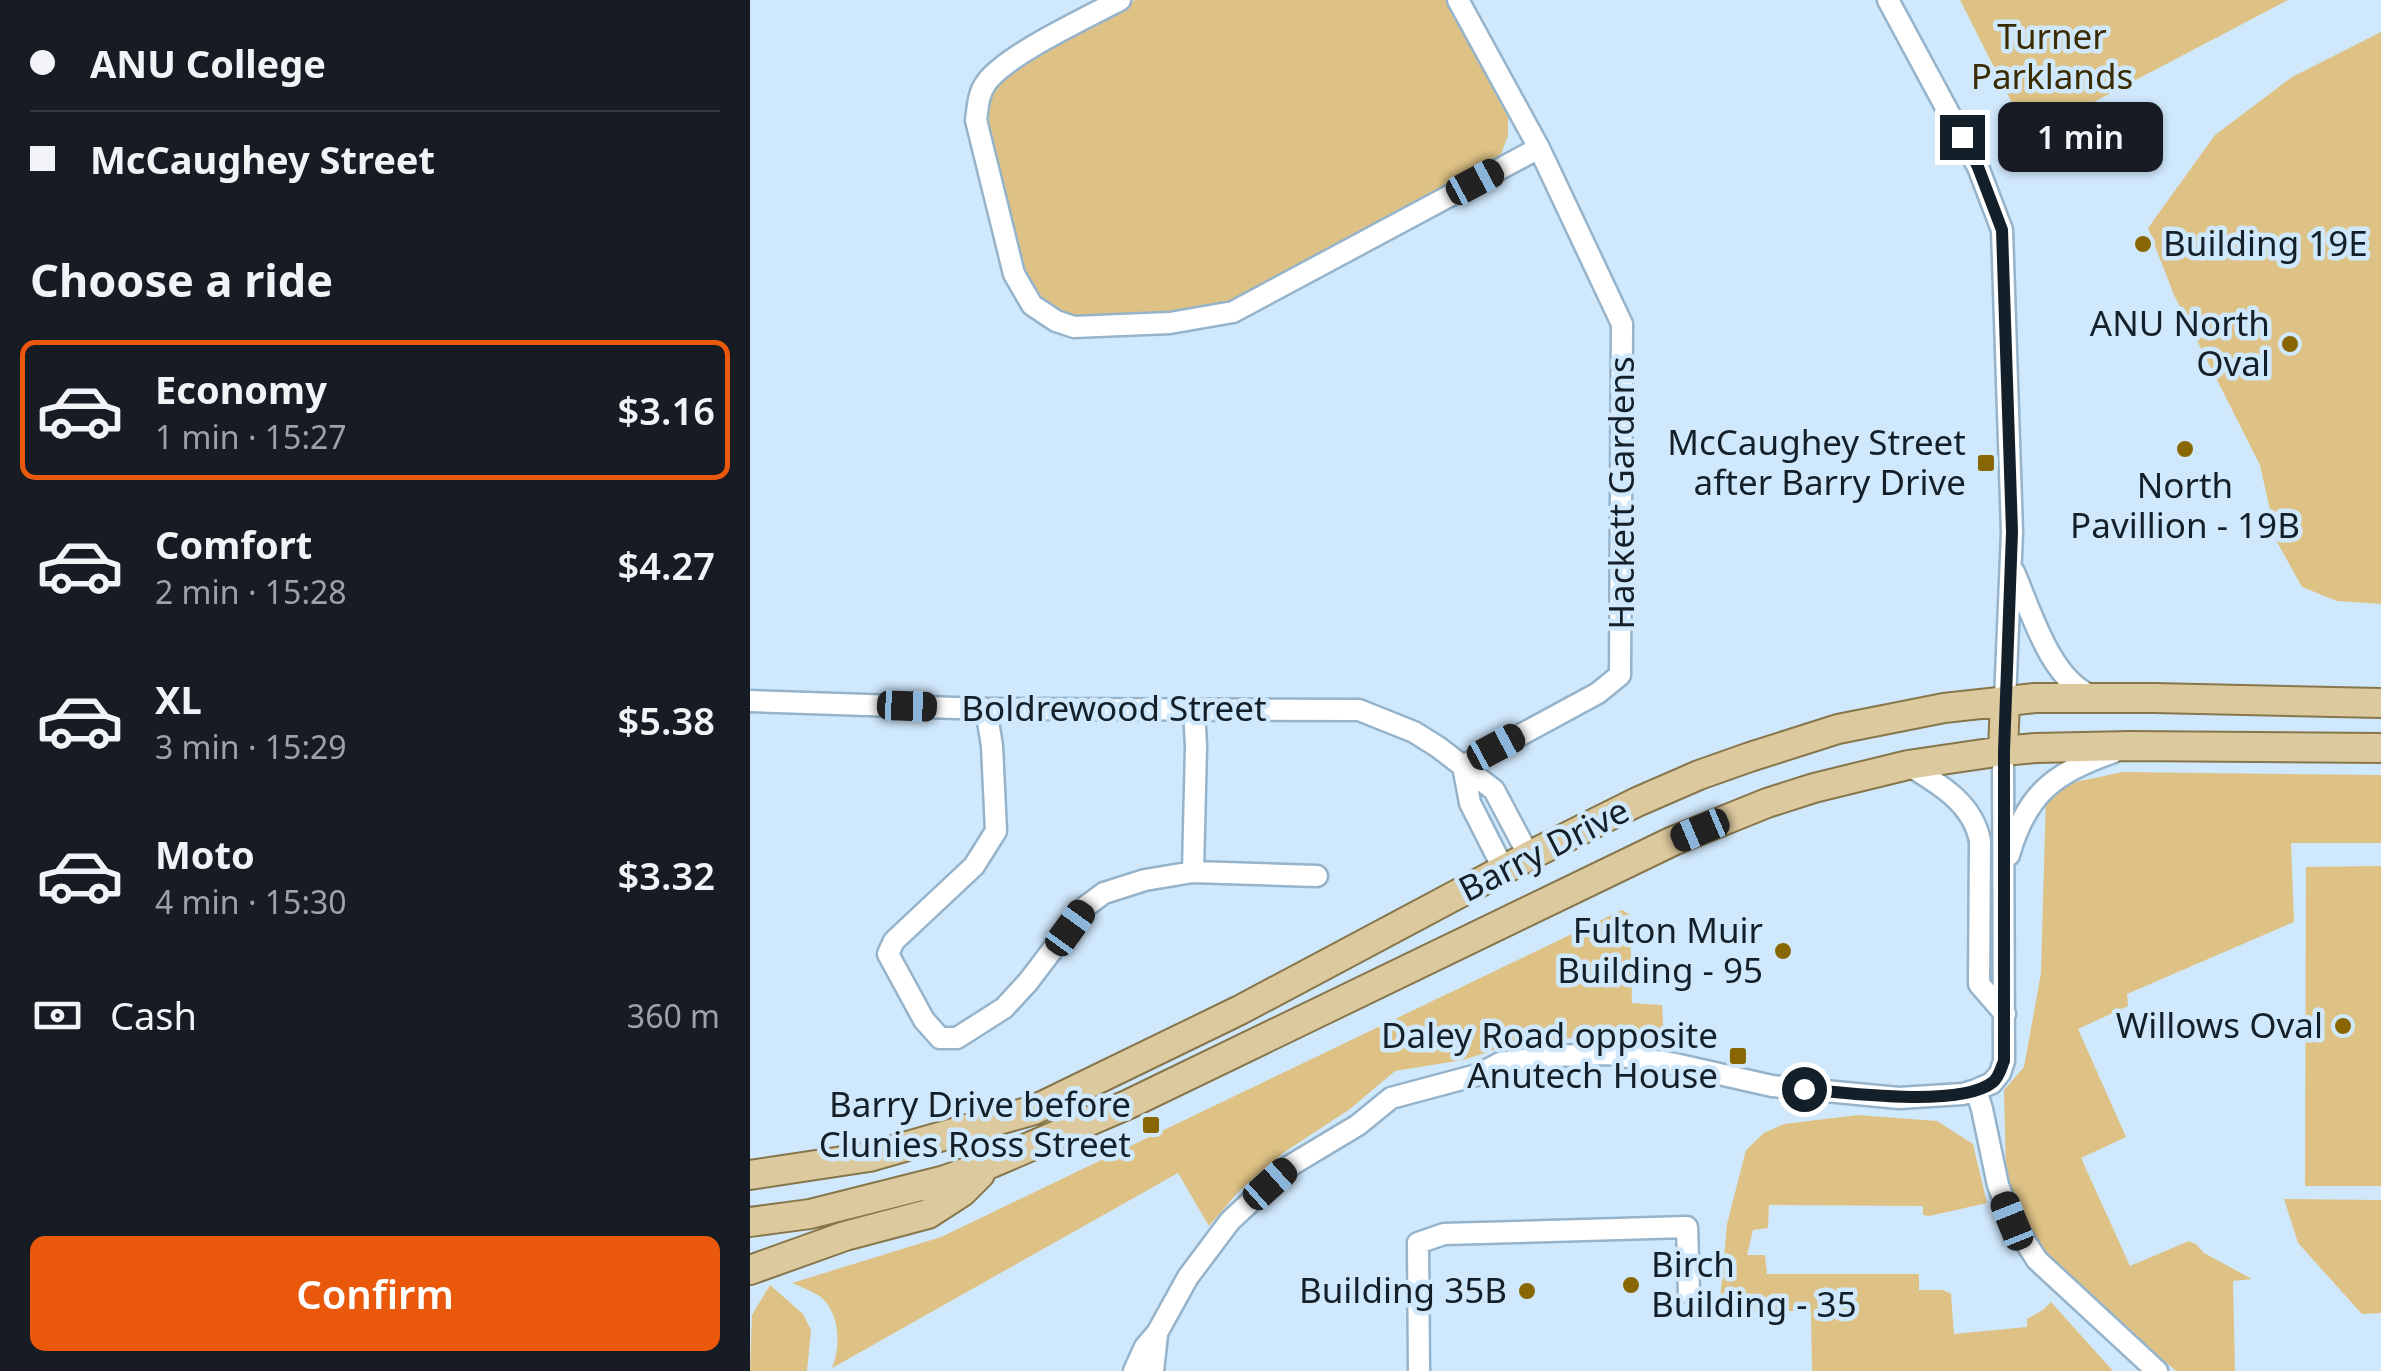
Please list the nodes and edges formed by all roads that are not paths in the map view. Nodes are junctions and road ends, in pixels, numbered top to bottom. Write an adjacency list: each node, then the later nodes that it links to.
1 (1120, 0): 4 (street)
2 (1458, 0): 4 (street, Hackett Gardens)
3 (1888, 0): 5 (street)
4 (1538, 148): 16 (street, Hackett Gardens)
5 (2011, 565): 6 (street); 7 (street)
6 (2098, 698): 7 (main road, Barry Drive); 9 (main road, Barry Drive)
7 (2006, 700): 14 (main road); 17 (main road, Barry Drive)
8 (750, 701): 10 (street, Boldrewood Street)
9 (2381, 703)
10 (986, 709): 11 (street, Boldrewood Street); 19 (street)
11 (1194, 710): 16 (street, Boldrewood Street); 19 (street)
12 (2130, 746): 13 (main road, Barry Drive); 14 (main road, Barry Drive); 20 (street)
13 (2381, 748)
14 (2004, 751): 15 (main road, Barry Drive); 20 (street)
15 (1908, 765): 22 (main road, Barry Drive); 23 (street)
16 (1462, 766): 17 (street, Boldrewood Street); 18 (street)
17 (1530, 856): 18 (main road, Barry Drive); 22 (main road)
18 (1504, 870): 22 (main road); 26 (main road, Barry Drive)
19 (1193, 872): 21 (street)
20 (2004, 873): 23 (street)
21 (1317, 876)
22 (1541, 904): 25 (main road, Barry Drive)
23 (2004, 1014): 24 (street)
24 (1976, 1090): 30 (street); 34 (street)
25 (992, 1163): 27 (main road, Barry Drive); 28 (main road)
26 (750, 1176)
27 (750, 1222)
28 (750, 1270)
29 (1689, 1294): 33 (street)
30 (1157, 1333): 31 (street); 32 (street)
31 (1134, 1371)
32 (1154, 1371)
33 (1419, 1371)
34 (2157, 1371)

